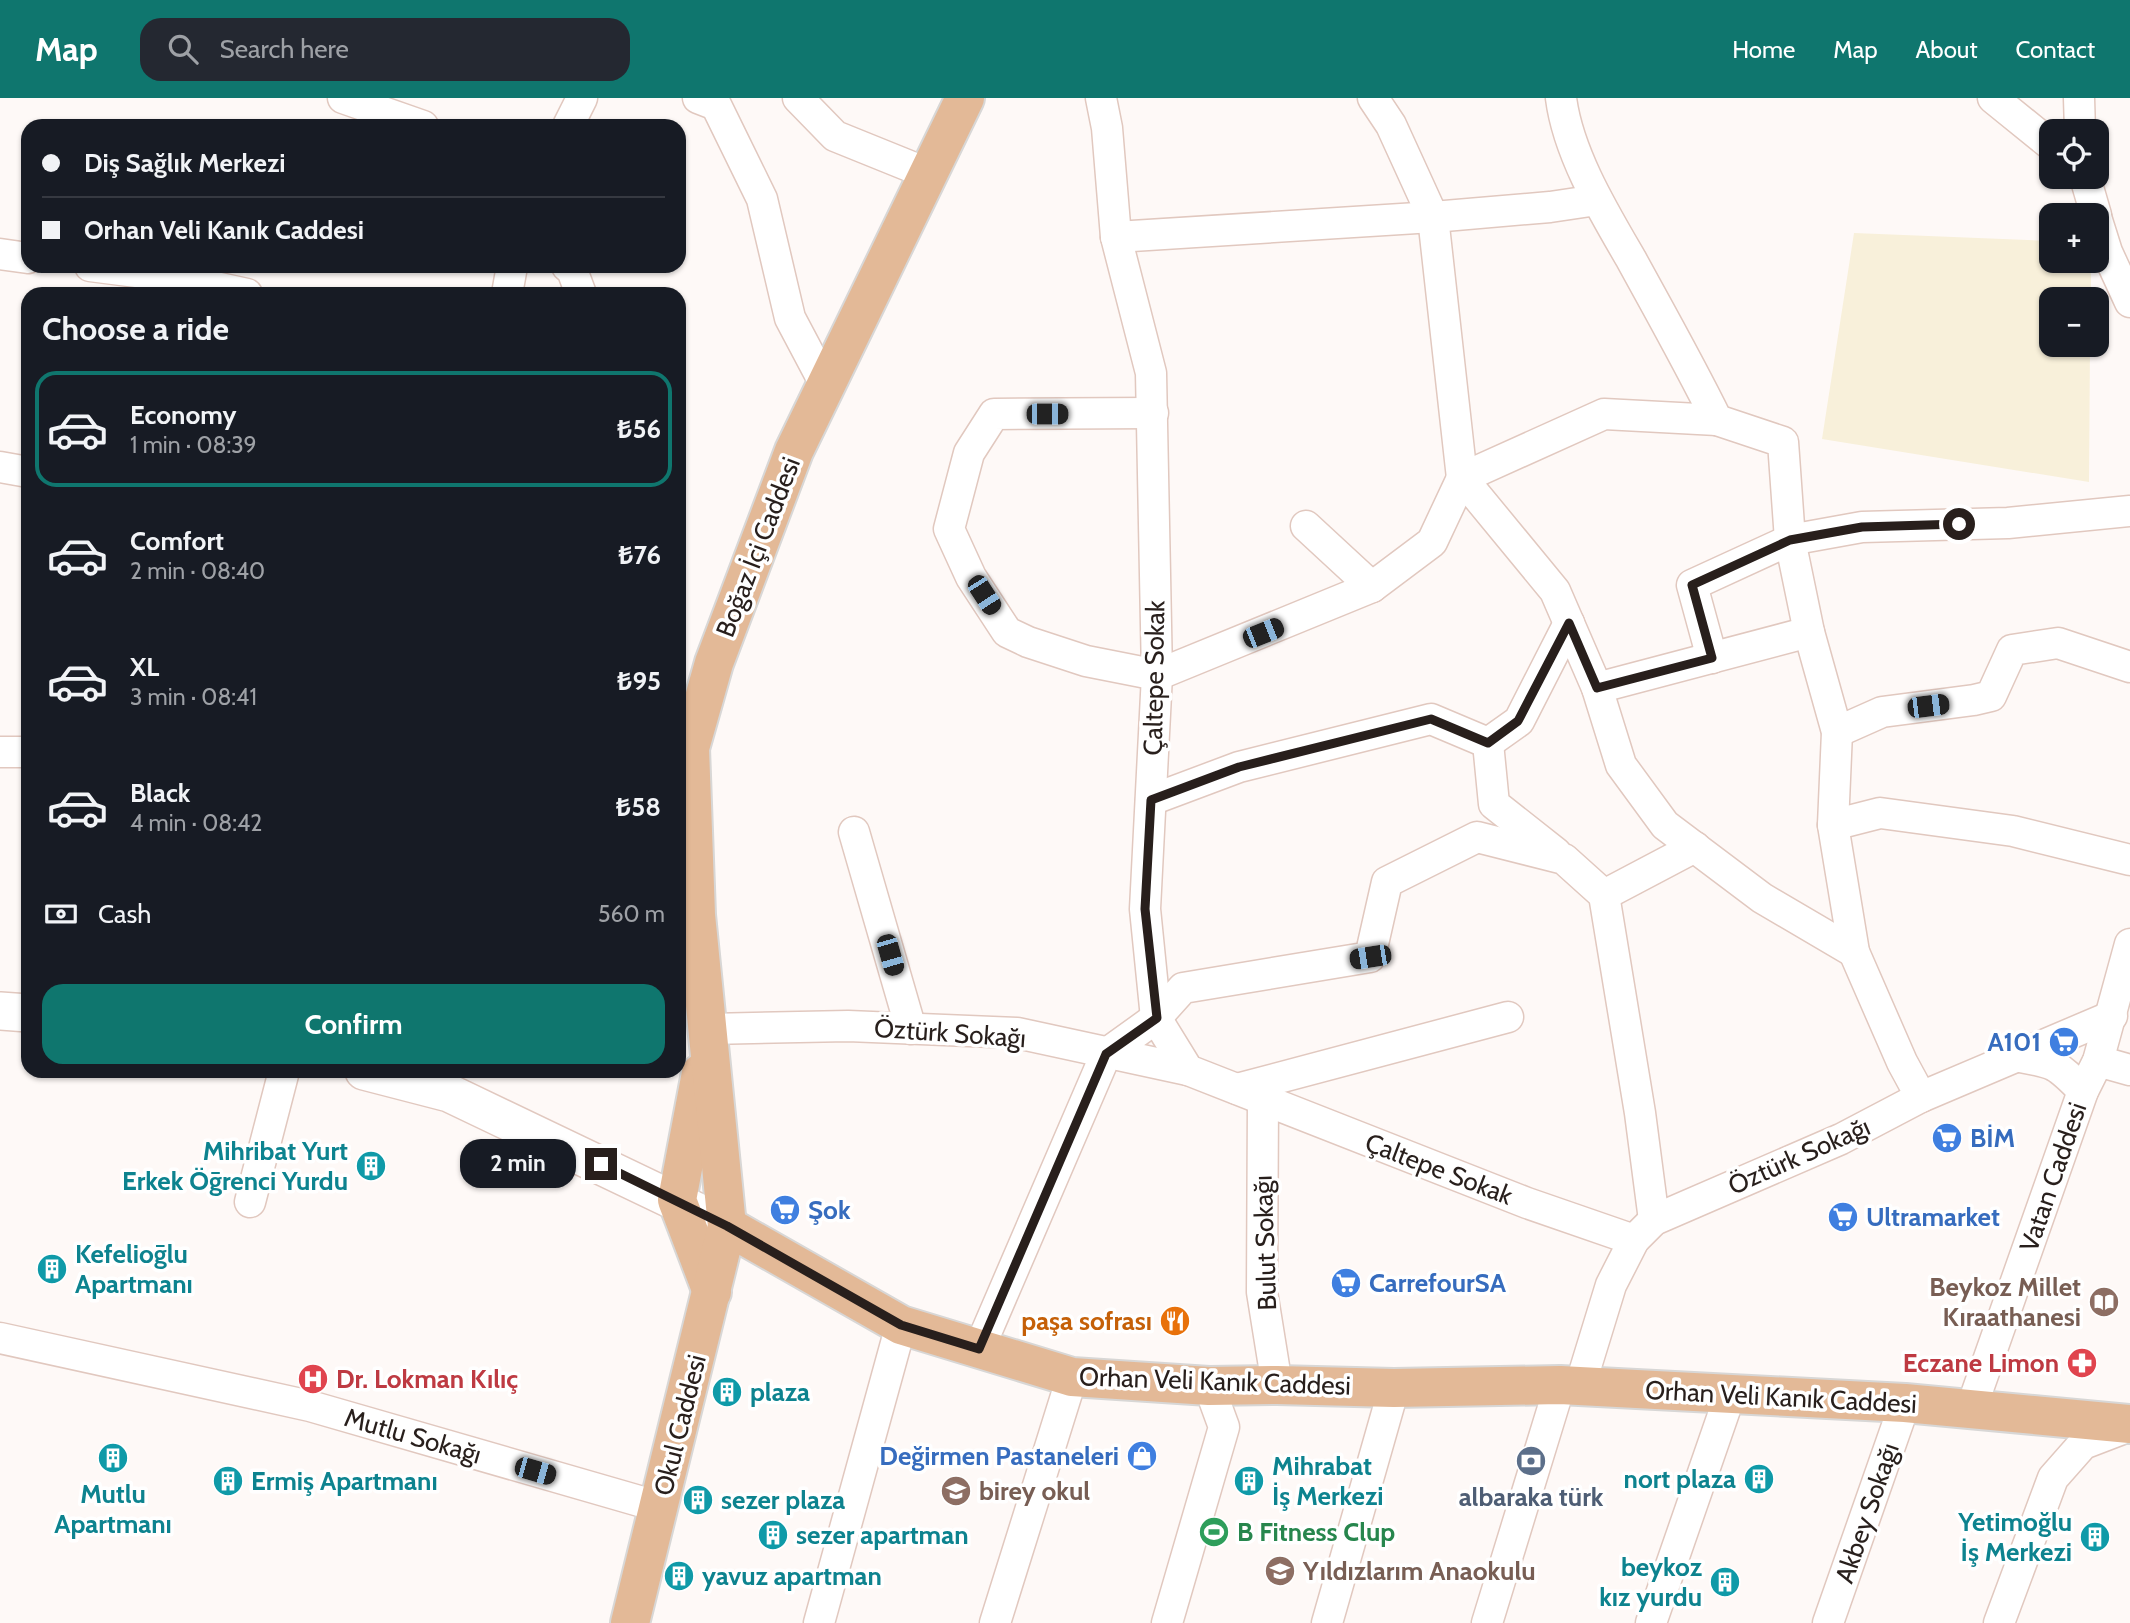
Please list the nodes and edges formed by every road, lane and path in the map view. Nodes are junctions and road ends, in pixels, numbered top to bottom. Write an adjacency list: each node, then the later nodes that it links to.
1 (343, 98): 11 (street)
2 (582, 98): 12 (street)
3 (797, 98): 15 (street)
4 (965, 98): 15 (main road, Boğaz İçi Caddesi)
5 (1101, 98): 18 (street, Çaltepe Sokak)
6 (1373, 98): 17 (street)
7 (1560, 98): 16 (street)
8 (1993, 98): 14 (street)
9 (2079, 98): 13 (street)
10 (712, 100): 25 (street)
11 (403, 119)
12 (572, 119)
13 (2080, 119)
14 (2039, 135)
15 (929, 174): 25 (main road, Boğaz İçi Caddesi)
16 (1597, 200): 17 (street); 27 (street)
17 (1433, 217): 18 (street); 30 (street)
18 (1116, 237): 26 (street, Çaltepe Sokak)
19 (0, 254): 21 (street)
20 (2109, 255): 24 (street)
21 (21, 257)
22 (144, 273): 23 (street)
23 (215, 287)
24 (2130, 302)
25 (825, 386): 59 (main road, Boğaz İçi Caddesi)
26 (1153, 413): 39 (street, Çaltepe Sokak); 39 (street)
27 (1717, 420): 30 (street); 33 (street)
28 (0, 467): 29 (street)
29 (21, 471)
30 (1462, 478): 34 (street); 35 (street)
31 (2130, 511): 33 (street)
32 (1306, 526): 34 (street)
33 (1790, 540): 36 (street); 37 (street)
34 (1372, 587): 39 (street)
35 (1569, 623): 40 (street); 42 (street)
36 (1809, 632): 37 (street); 41 (street)
37 (1712, 658): 40 (street)
38 (2130, 667): 41 (street)
39 (1157, 675): 45 (street, Çaltepe Sokak)
40 (1597, 688): 48 (street)
41 (1837, 732): 46 (street)
42 (1488, 743): 45 (street); 49 (street)
43 (0, 752): 44 (street)
44 (21, 752)
45 (1151, 800): 58 (street, Çaltepe Sokak)
46 (1833, 825): 50 (street); 53 (street)
47 (854, 832): 60 (street)
48 (1695, 847): 51 (street); 53 (street)
49 (1564, 859): 51 (street); 58 (street)
50 (2130, 860)
51 (1604, 895): 75 (street)
52 (2130, 944): 56 (street, Vatan Caddesi)
53 (1854, 952): 71 (street)
54 (0, 1011): 55 (street)
55 (21, 1012)
56 (2112, 1016): 62 (street, Öztürk Sokağı); 63 (street, Vatan Caddesi)
57 (1508, 1017): 70 (street)
58 (1157, 1018): 61 (street); 64 (street, Çaltepe Sokak)
59 (709, 1029): 60 (street, Öztürk Sokağı); 72 (main road); 74 (main road, Boğaz İçi Caddesi)
60 (911, 1029): 61 (street, Öztürk Sokağı)
61 (1106, 1054): 64 (street, Öztürk Sokağı); 79 (street)
62 (2015, 1056): 69 (street); 71 (street, Öztürk Sokağı)
63 (2098, 1061): 65 (street); 69 (street, Vatan Caddesi)
64 (1188, 1070): 70 (street, Çaltepe Sokak)
65 (2130, 1070)
66 (282, 1078): 73 (street)
67 (420, 1078): 68 (street, Orhan Veli Kanık Caddesi)
68 (451, 1082): 72 (street, Orhan Veli Kanık Caddesi)
69 (2083, 1091): 87 (street, Vatan Caddesi)
70 (1250, 1094): 75 (street, Çaltepe Sokak); 81 (street, Bulut Sokağı)
71 (1921, 1097): 75 (street, Öztürk Sokağı)
72 (677, 1200): 74 (street, Orhan Veli Kanık Caddesi); 76 (main road)
73 (250, 1202)
74 (727, 1226): 76 (main road, Okul Caddesi); 77 (main road, Orhan Veli Kanık Caddesi)
75 (1644, 1230): 83 (street)
76 (712, 1292): 89 (main road, Okul Caddesi)
77 (901, 1325): 79 (main road, Orhan Veli Kanık Caddesi); 91 (street)
78 (0, 1338): 89 (street, Mutlu Sokağı)
79 (979, 1349): 80 (main road, Orhan Veli Kanık Caddesi)
80 (1072, 1377): 82 (main road, Orhan Veli Kanık Caddesi); 92 (street)
81 (1277, 1385): 82 (main road, Orhan Veli Kanık Caddesi); 84 (main road, Orhan Veli Kanık Caddesi)
82 (1209, 1386): 93 (street)
83 (1570, 1386): 84 (main road, Orhan Veli Kanık Caddesi); 85 (main road, Orhan Veli Kanık Caddesi); 95 (street)
84 (1394, 1388): 94 (street)
85 (1730, 1395): 86 (main road, Orhan Veli Kanık Caddesi); 96 (street)
86 (1905, 1403): 87 (main road, Orhan Veli Kanık Caddesi); 97 (street, Akbey Sokağı)
87 (1971, 1409): 88 (main road, Orhan Veli Kanık Caddesi)
88 (2130, 1425): 98 (street)
89 (660, 1507): 90 (main road, Okul Caddesi)
90 (630, 1623)
91 (820, 1623)
92 (995, 1623)
93 (1167, 1623)
94 (1327, 1623)
95 (1487, 1623)
96 (1651, 1623)
97 (1828, 1623)
98 (1999, 1623)

